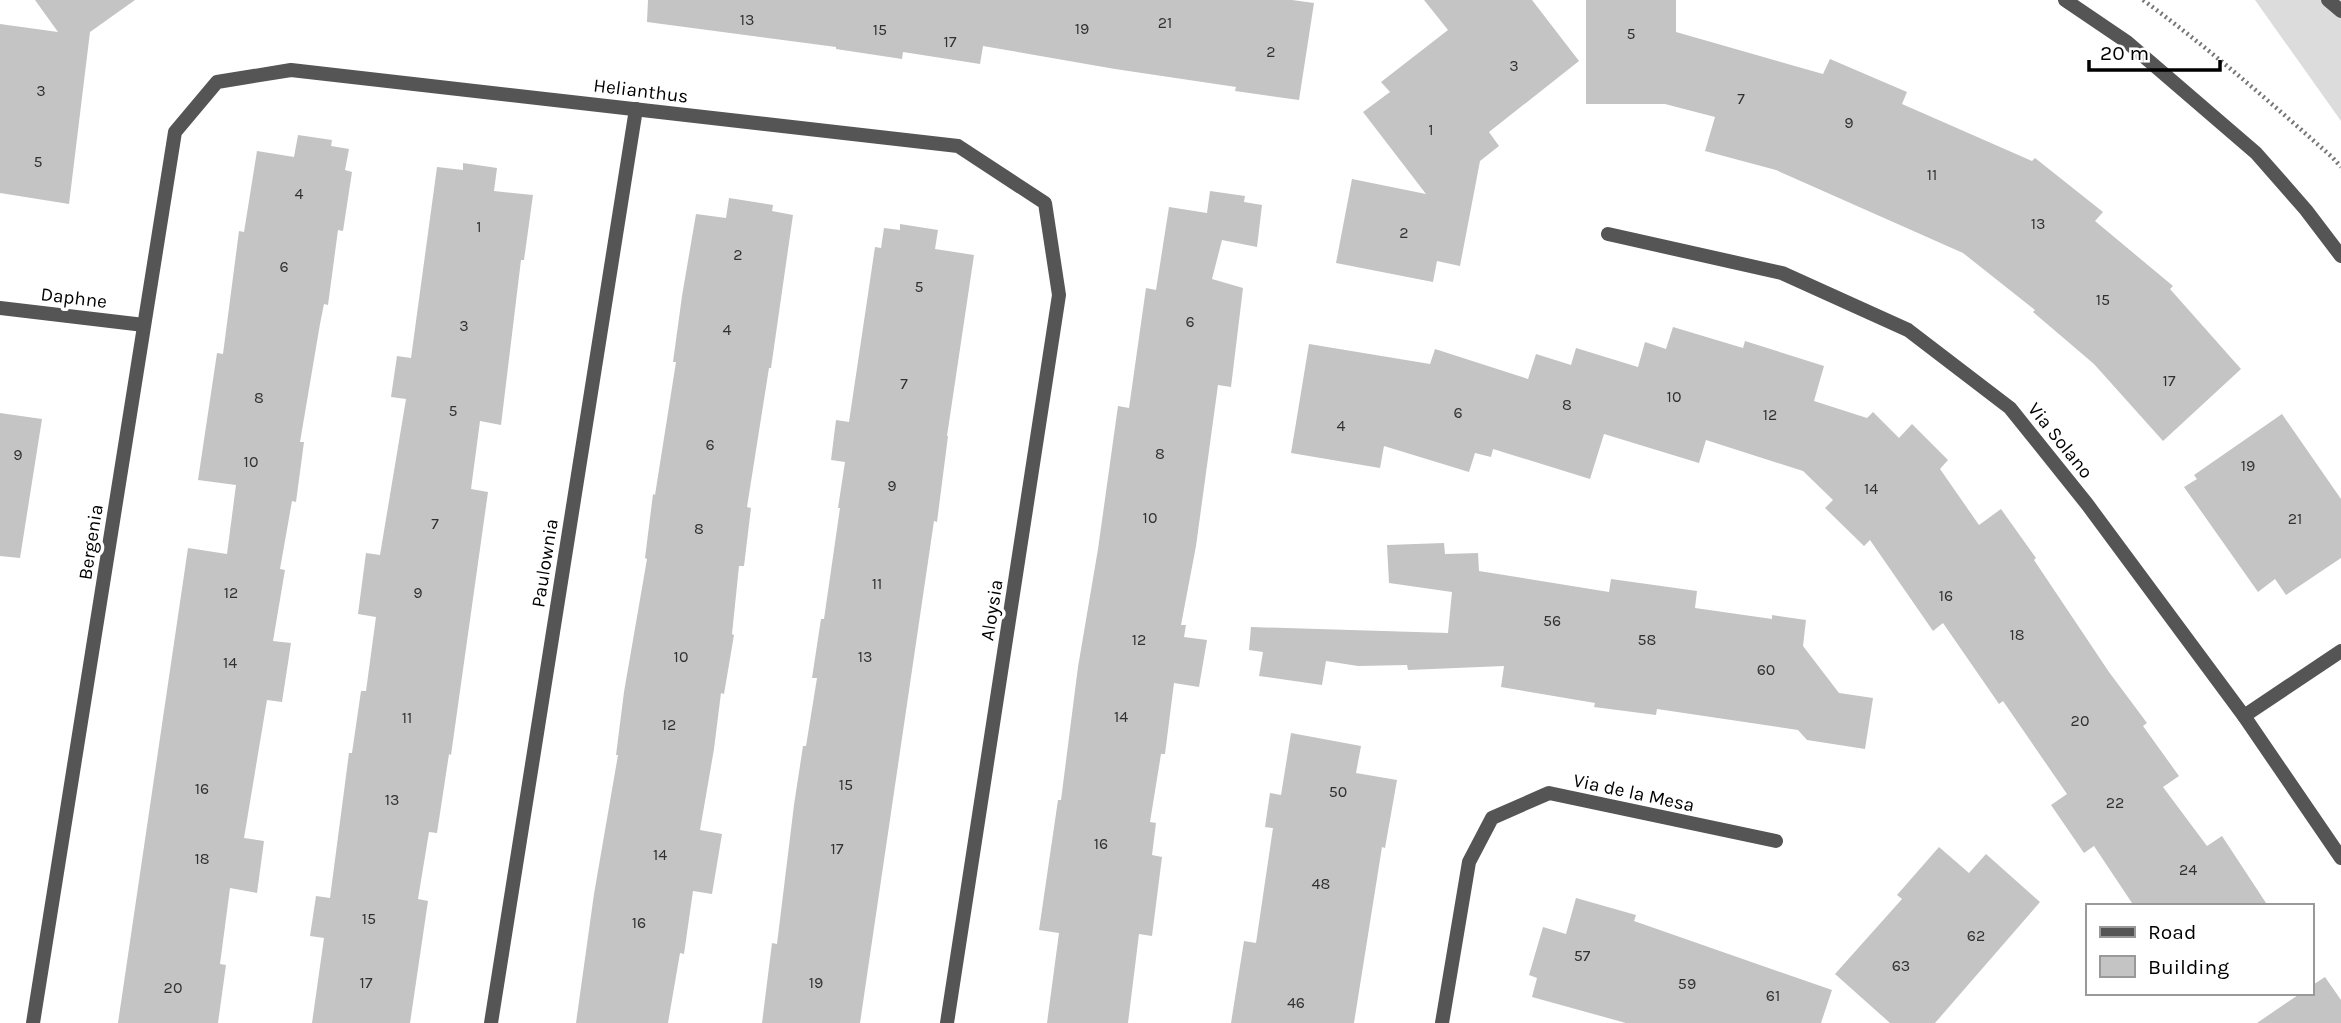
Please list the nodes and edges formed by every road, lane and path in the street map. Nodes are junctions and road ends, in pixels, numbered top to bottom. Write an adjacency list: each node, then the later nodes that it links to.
1 (2065, 0): 10 (street)
2 (2143, 0): 7 (path)
3 (2328, 0): 4 (street)
4 (2341, 11)
5 (217, 82): 6 (street, Helianthus); 12 (street, Bergenia)
6 (636, 108): 8 (street, Helianthus); 18 (street, Paulownia)
7 (2341, 167)
8 (1045, 203): 19 (street, Aloysia)
9 (1608, 234): 14 (street, Via Solano)
10 (2341, 256)
11 (0, 308): 12 (street, Daphne)
12 (144, 325): 17 (street, Bergenia)
13 (2341, 651): 14 (street)
14 (2245, 716): 16 (street, Via Solano)
15 (1776, 842): 20 (street, Via de la Mesa)
16 (2341, 858)
17 (33, 1023)
18 (491, 1023)
19 (947, 1023)
20 (1442, 1023)

